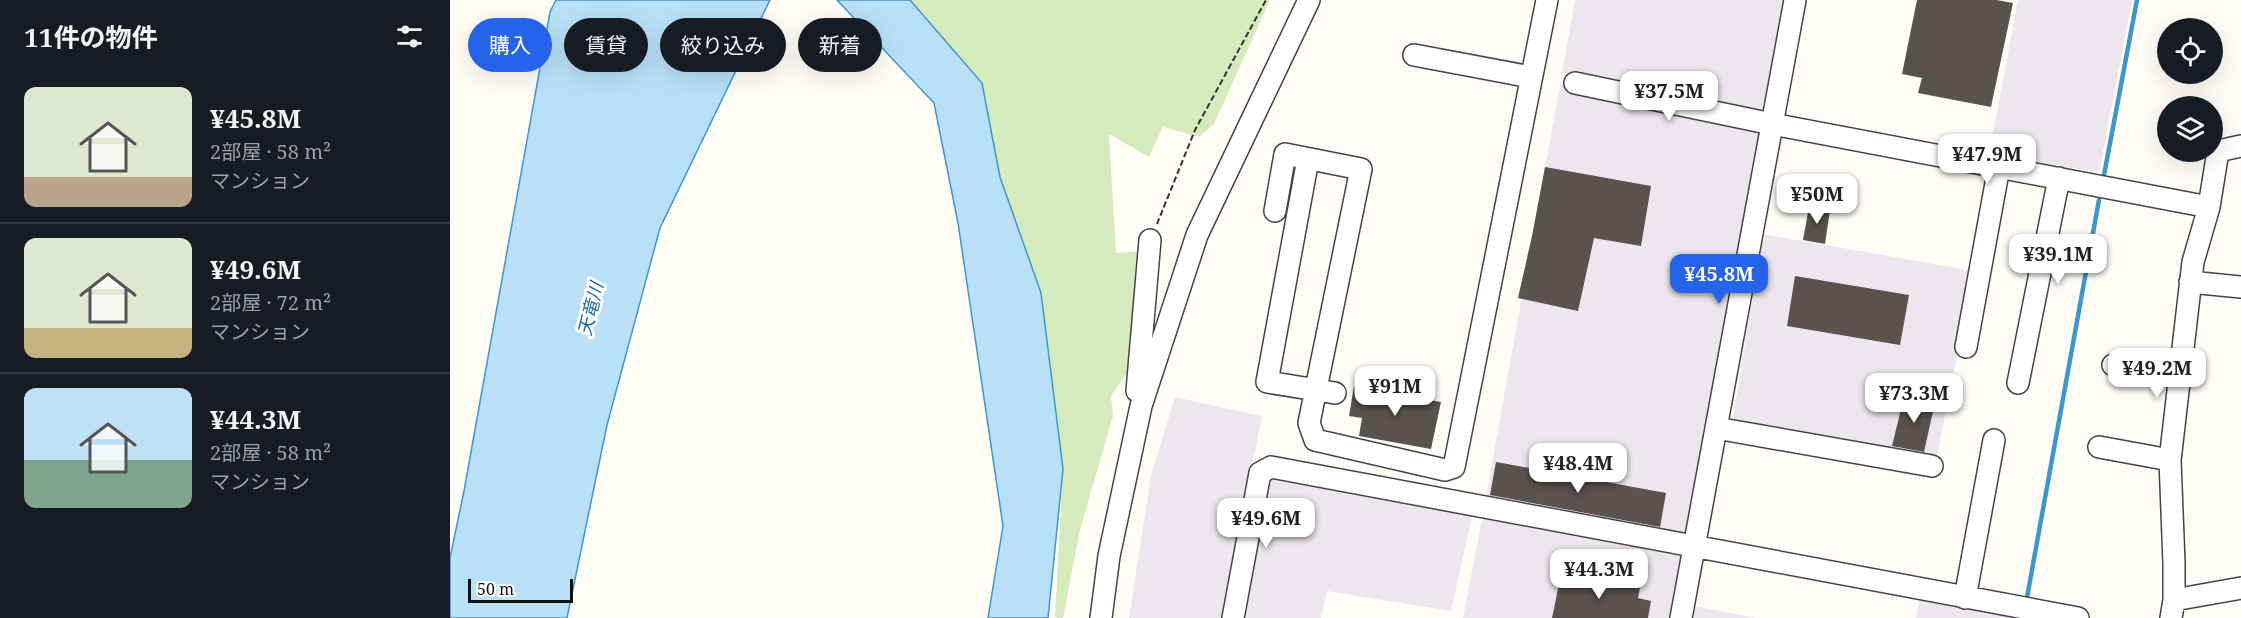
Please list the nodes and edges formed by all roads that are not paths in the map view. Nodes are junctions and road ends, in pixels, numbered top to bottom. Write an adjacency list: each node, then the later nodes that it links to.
1 (1309, 0): 22 (street)
2 (1547, 0): 5 (street)
3 (1795, 0): 7 (street)
4 (1414, 55): 5 (street)
5 (1531, 77): 21 (street)
6 (1575, 83): 7 (street)
7 (1772, 124): 10 (street); 23 (street)
8 (2241, 146): 12 (street)
9 (1308, 159): 13 (street); 21 (street); 21 (street)
10 (1999, 167): 11 (street); 17 (street)
11 (2059, 178): 12 (street); 20 (street)
12 (2209, 207): 15 (street)
13 (1275, 212)
14 (1150, 240): 22 (street)
15 (2190, 282): 16 (street); 19 (street)
16 (2241, 287)
17 (1966, 347)
18 (2114, 365): 19 (street)
19 (2179, 377): 26 (street)
20 (2018, 383)
21 (1326, 391)
22 (1141, 406): 32 (street)
23 (1716, 428): 27 (street); 28 (street)
24 (1994, 440): 30 (street)
25 (2099, 447): 26 (street)
26 (2170, 460): 31 (street)
27 (1932, 466)
28 (1695, 546): 30 (street); 33 (street); 34 (street)
29 (2241, 588): 31 (street)
30 (1965, 598): 35 (street)
31 (2173, 609)
32 (1101, 618)
33 (1233, 618)
34 (1681, 618)
35 (2078, 618)

